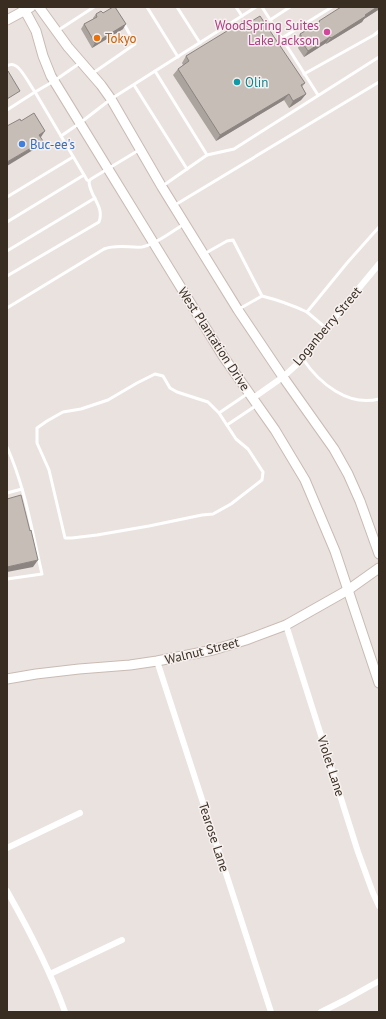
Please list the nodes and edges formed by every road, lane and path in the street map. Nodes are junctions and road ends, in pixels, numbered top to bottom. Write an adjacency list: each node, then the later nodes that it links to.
1 (39, 7): 15 (main road)
2 (94, 7): 15 (lane)
3 (147, 7): 19 (lane)
4 (177, 7): 18 (lane)
5 (236, 7): 11 (lane)
6 (256, 7): 11 (lane)
7 (262, 7): 14 (lane)
8 (290, 7): 14 (lane)
9 (332, 7): 17 (lane)
10 (26, 8): 13 (main road); 26 (main road, West Plantation Drive)
11 (242, 16): 18 (lane)
12 (121, 19): 25 (lane)
13 (7, 20)
14 (270, 20): 17 (lane)
15 (57, 31): 21 (main road)
16 (379, 31): 24 (lane)
17 (282, 38): 24 (lane)
18 (200, 43): 19 (lane)
19 (178, 57): 23 (lane)
20 (379, 57): 30 (lane)
21 (81, 62): 25 (main road); 26 (lane)
22 (7, 66): 29 (lane)
23 (155, 71): 28 (lane); 36 (lane)
24 (304, 74): 30 (lane)
25 (91, 75): 31 (main road)
26 (54, 81): 29 (lane); 33 (main road, West Plantation Drive)
27 (379, 82): 45 (lane)
28 (134, 85): 31 (lane); 39 (lane)
29 (35, 92): 32 (lane); 34 (lane)
30 (318, 96): 36 (lane)
31 (111, 99): 33 (lane); 35 (main road)
32 (7, 110)
33 (80, 123): 34 (lane); 38 (main road, West Plantation Drive)
34 (61, 136): 37 (lane)
35 (140, 149): 38 (lane); 42 (main road)
36 (207, 155): 39 (lane)
37 (73, 157): 40 (lane); 43 (lane)
38 (109, 169): 41 (lane); 49 (main road, West Plantation Drive)
39 (187, 169): 42 (lane)
40 (84, 175): 41 (lane); 46 (lane)
41 (89, 181): 44 (lane)
42 (162, 186): 45 (main road)
43 (7, 197)
44 (95, 198): 50 (lane); 53 (lane)
45 (174, 206): 47 (main road)
46 (7, 222)
47 (184, 223): 49 (lane); 51 (main road)
48 (379, 227): 57 (lane)
49 (154, 243): 55 (lane); 61 (main road, West Plantation Drive)
50 (7, 251)
51 (204, 255): 54 (lane); 56 (main road)
52 (379, 264): 58 (street, Loganberry Street)
53 (7, 276)
54 (262, 296): 56 (lane); 57 (lane)
55 (7, 308)
56 (238, 310): 60 (main road)
57 (307, 312): 58 (lane)
58 (326, 328): 59 (street, Loganberry Street)
59 (303, 359): 60 (street, Loganberry Street); 62 (lane)
60 (283, 377): 61 (street, Loganberry Street); 68 (main road)
61 (253, 399): 63 (lane); 64 (lane); 71 (main road, West Plantation Drive)
62 (379, 399)
63 (219, 413): 64 (lane); 64 (lane)
64 (227, 425)
65 (8, 449): 66 (lane)
66 (22, 489): 67 (lane); 70 (lane)
67 (7, 493)
68 (379, 554)
69 (379, 568): 71 (main road, Walnut Street)
70 (7, 580)
71 (348, 590): 72 (main road, Walnut Street); 75 (main road, West Plantation Drive)
72 (286, 625): 73 (main road, Walnut Street); 79 (street, Violet Lane)
73 (157, 662): 74 (main road, Walnut Street); 84 (street, Tearose Lane)
74 (7, 679)
75 (379, 683)
76 (80, 813): 77 (street)
77 (7, 848)
78 (7, 891): 81 (street)
79 (379, 906)
80 (122, 940): 81 (street)
81 (50, 974): 83 (street)
82 (379, 981): 85 (street)
83 (65, 1012)
84 (271, 1012)
85 (321, 1012)

